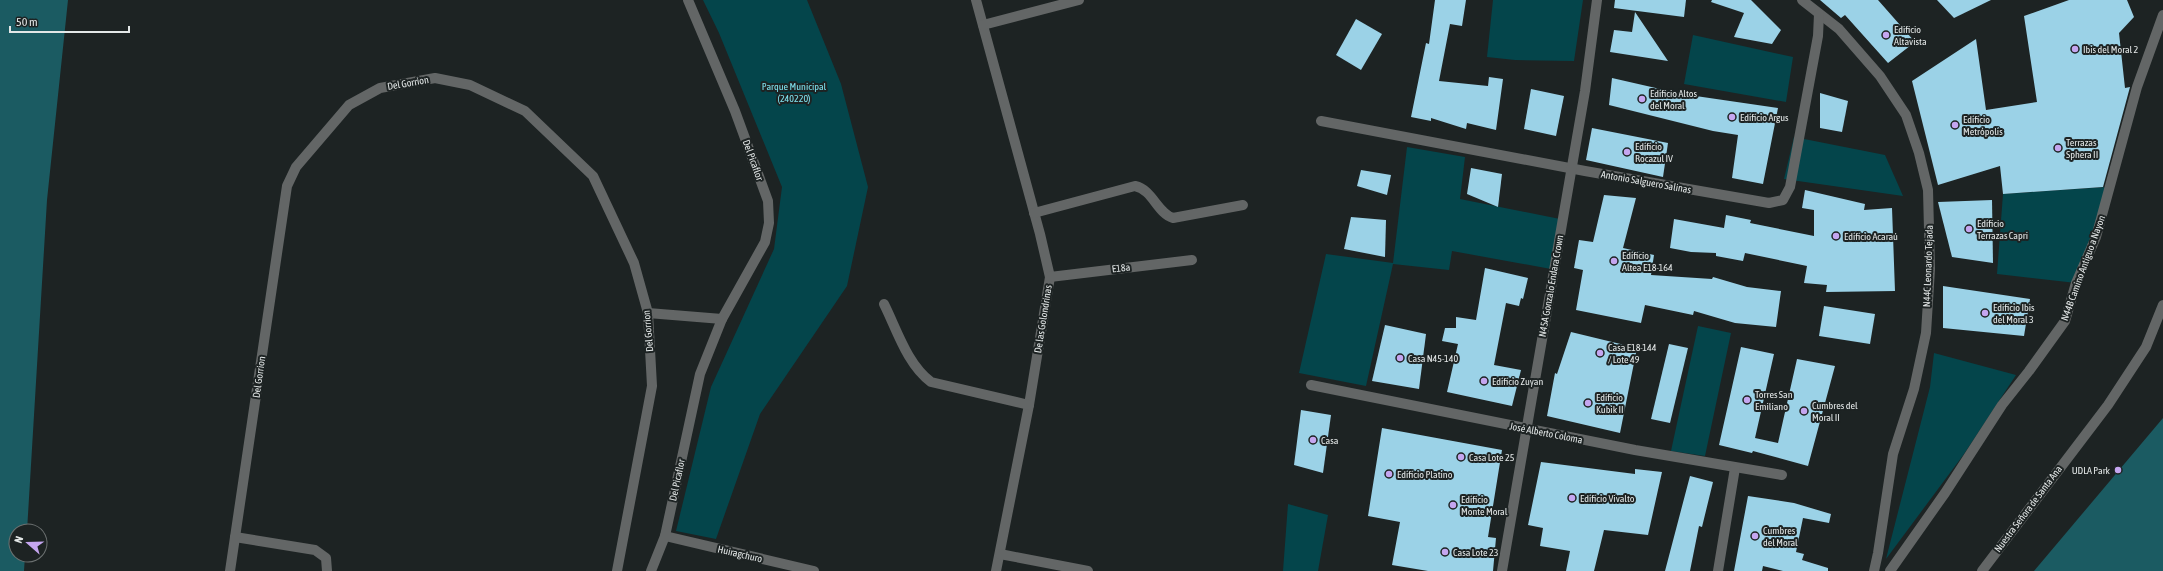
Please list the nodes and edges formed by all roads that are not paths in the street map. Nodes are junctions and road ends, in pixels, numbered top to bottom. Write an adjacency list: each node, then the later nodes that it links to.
1 (688, 0): 18 (street, Del Picaflor)
2 (976, 0): 8 (street, De las Golondrinas)
3 (1079, 0): 8 (street)
4 (1597, 0): 10 (street, N45A Gonzalo Endara Crown)
5 (1802, 0): 6 (street, N44C Leonardo Tejada)
6 (1819, 14): 10 (street, Antonio Salguero Salinas); 36 (street, N44C Leonardo Tejada)
7 (2163, 15): 37 (street, N44B Camino Antiguo a Nayon)
8 (983, 25): 12 (street, De las Golondrinas)
9 (1321, 121): 10 (street, Antonio Salguero Salinas)
10 (1571, 169): 21 (street, N45A Gonzalo Endara Crown)
11 (1243, 205): 12 (street)
12 (1034, 213): 14 (street, De las Golondrinas)
13 (1192, 260): 14 (street, E18a)
14 (1050, 277): 20 (street, De las Golondrinas)
15 (884, 304): 20 (street)
16 (2163, 305): 38 (street, Nuestra Señora de Santa Ana)
17 (648, 313): 18 (street); 25 (street, Del Gorrion); 29 (street, Del Gorrion)
18 (722, 319): 24 (street, Del Picaflor)
19 (1311, 385): 21 (street, José Alberto Coloma)
20 (1029, 405): 26 (street, De las Golondrinas)
21 (1526, 429): 22 (street, José Alberto Coloma); 34 (street, N45A Gonzalo Endara Crown)
22 (1735, 468): 23 (street, José Alberto Coloma); 35 (street)
23 (1782, 475)
24 (665, 536): 30 (street, Del Picaflor); 31 (street, Huiragchuro)
25 (235, 537): 27 (street, Del Gorrion); 28 (street)
26 (1000, 554): 32 (street, De las Golondrinas); 33 (street)
27 (230, 571)
28 (327, 571)
29 (617, 571)
30 (651, 571)
31 (814, 571)
32 (996, 571)
33 (1088, 571)
34 (1502, 571)
35 (1718, 571)
36 (1874, 571)
37 (1890, 571)
38 (1982, 571)

